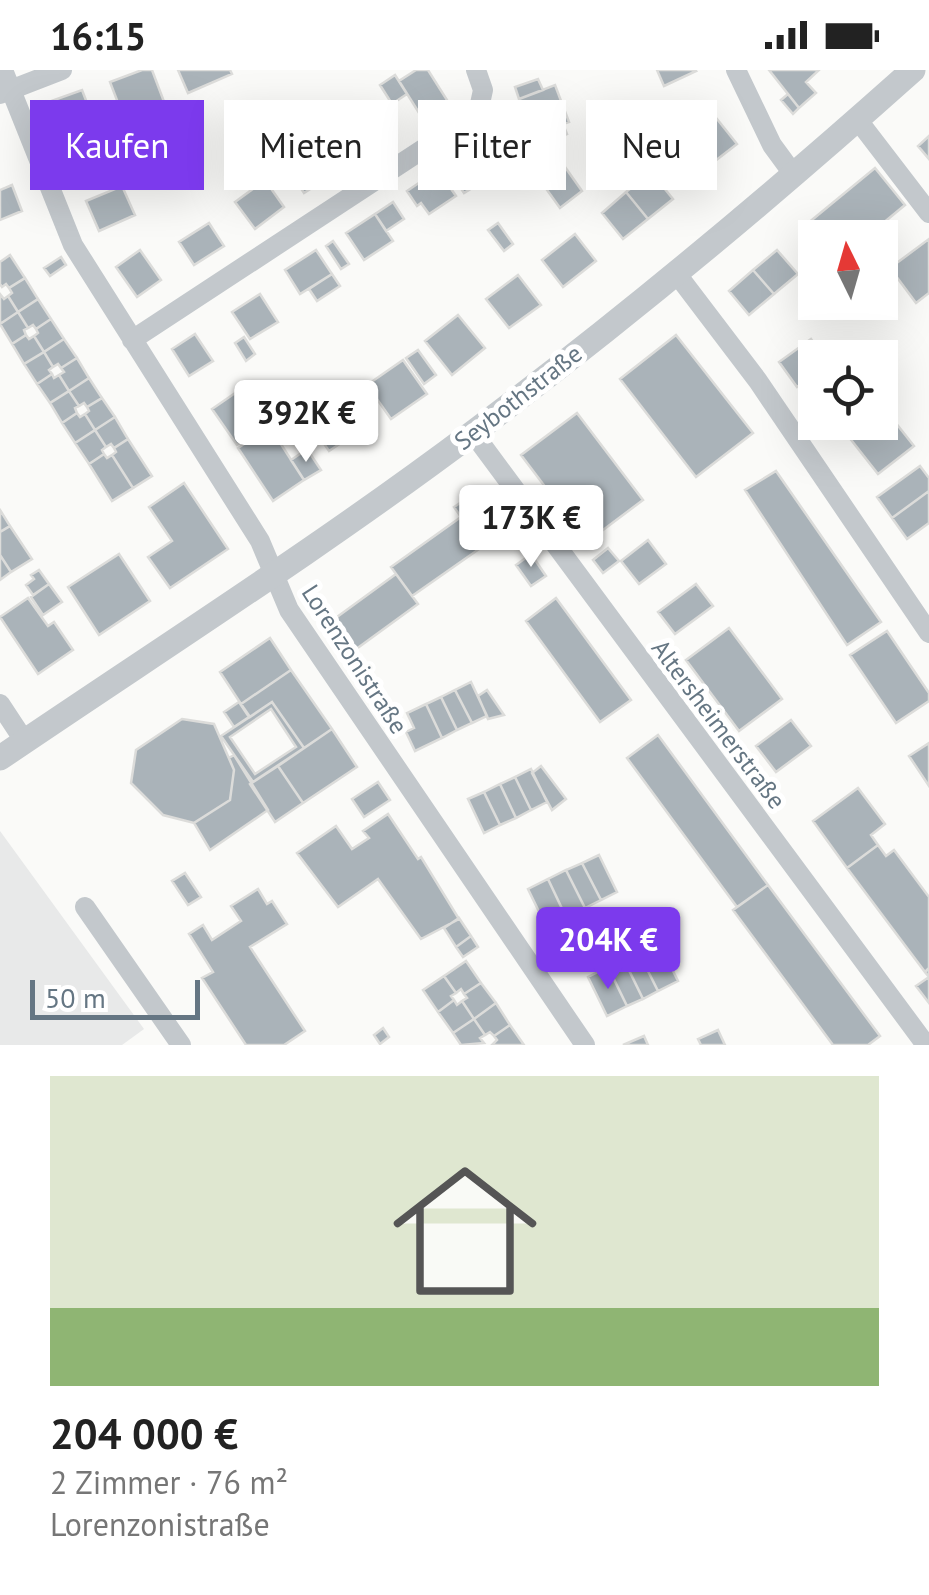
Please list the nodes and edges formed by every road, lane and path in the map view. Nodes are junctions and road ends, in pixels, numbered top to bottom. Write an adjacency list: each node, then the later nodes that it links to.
1 (62, 70): 5 (street)
2 (476, 70): 10 (street)
3 (736, 70): 7 (street)
4 (913, 70): 6 (street, Seybothstraße)
5 (4, 85): 10 (street, Lorenzonistraße)
6 (857, 119): 7 (street, Seybothstraße); 8 (street)
7 (794, 176): 9 (street, Seybothstraße)
8 (929, 213)
9 (676, 273): 11 (street, Seybothstraße); 13 (street)
10 (132, 340): 12 (street, Lorenzonistraße)
11 (473, 433): 12 (street, Seybothstraße); 20 (street, Altersheimerstraße)
12 (274, 573): 15 (street, Seybothstraße); 19 (street, Lorenzonistraße)
13 (929, 633)
14 (0, 704): 15 (street)
15 (24, 742): 16 (street, Seybothstraße)
16 (0, 758)
17 (86, 907): 18 (street)
18 (181, 1045)
19 (584, 1045)
20 (926, 1045)

